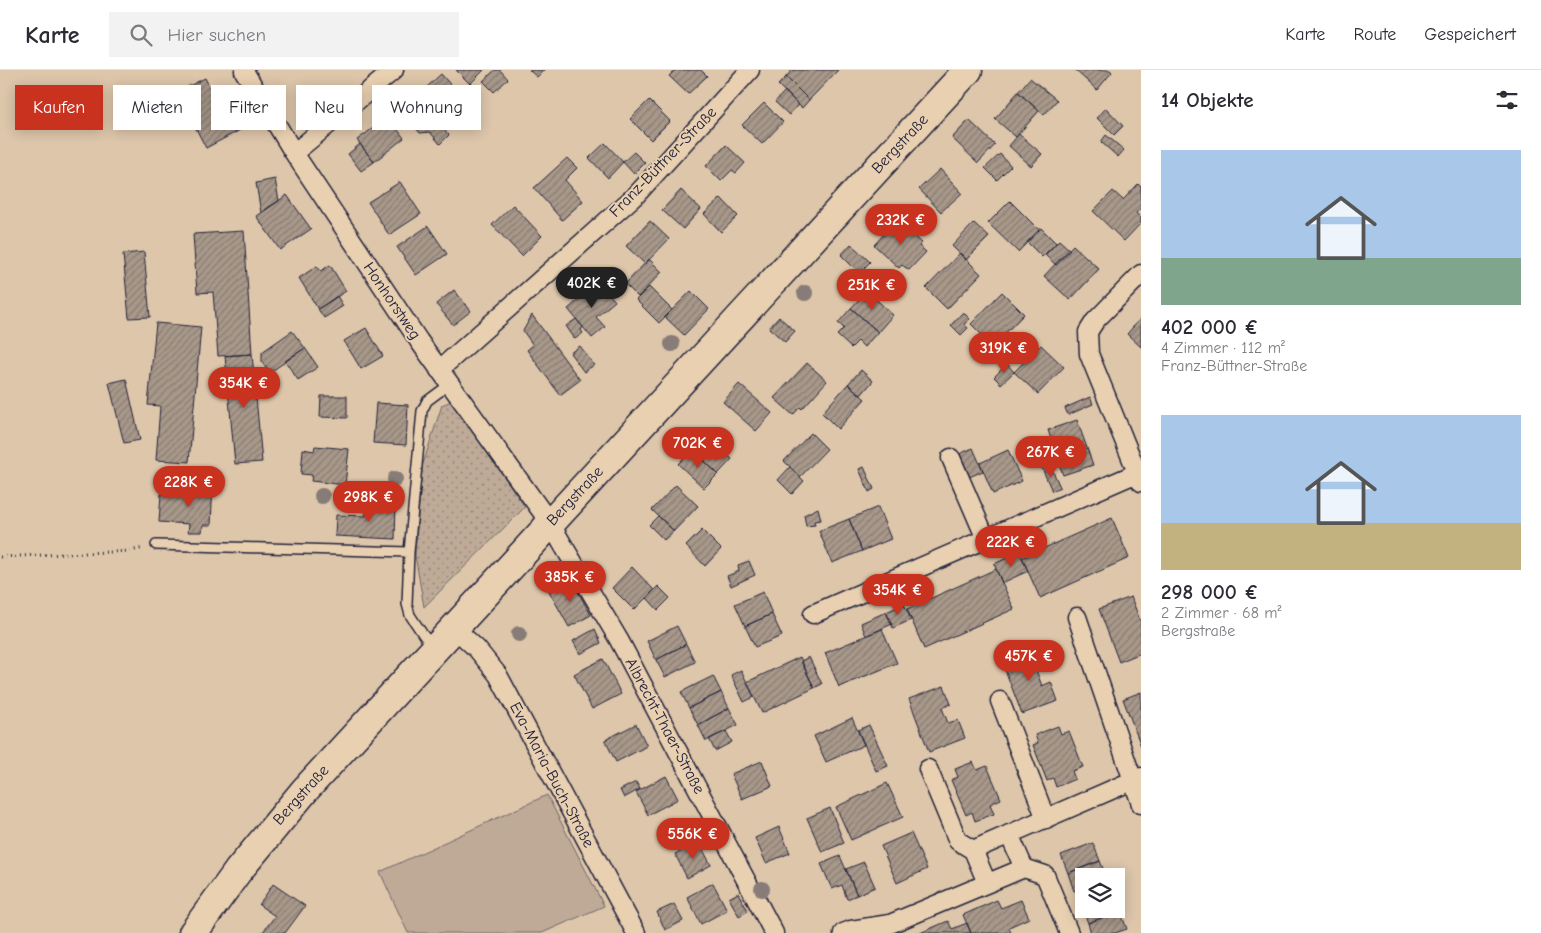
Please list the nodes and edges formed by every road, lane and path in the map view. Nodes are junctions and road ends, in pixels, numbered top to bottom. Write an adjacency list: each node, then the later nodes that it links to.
1 (394, 70): 5 (street)
2 (750, 70): 7 (street, Franz-Büttner-Straße)
3 (968, 70): 10 (main road, Bergstraße)
4 (244, 71): 5 (street, Honhorstweg)
5 (294, 153): 7 (street, Honhorstweg)
6 (1141, 274): 9 (street)
7 (444, 377): 10 (street, Honhorstweg); 13 (lane)
8 (950, 458): 11 (street)
9 (1139, 478): 11 (street)
10 (550, 523): 17 (main road, Bergstraße); 30 (street, Albrecht-Thaer-Straße)
11 (986, 539): 15 (street)
12 (156, 545): 13 (lane); 14 (path)
13 (408, 552): 18 (lane)
14 (0, 557)
15 (813, 614)
16 (1077, 617): 21 (street)
17 (453, 627): 18 (main road, Bergstraße); 29 (street, Eva-Maria-Buch-Straße)
18 (435, 647): 28 (main road, Bergstraße)
19 (1000, 701): 23 (street)
20 (928, 769): 25 (street)
21 (1137, 778): 22 (street); 23 (street)
22 (1141, 804)
23 (1046, 819): 24 (street)
24 (1009, 834): 25 (street); 26 (street)
25 (973, 850): 27 (street)
26 (1024, 868): 27 (street); 32 (street)
27 (987, 883): 31 (street)
28 (193, 933)
29 (636, 933)
30 (774, 933)
31 (843, 933)
32 (1069, 933)

